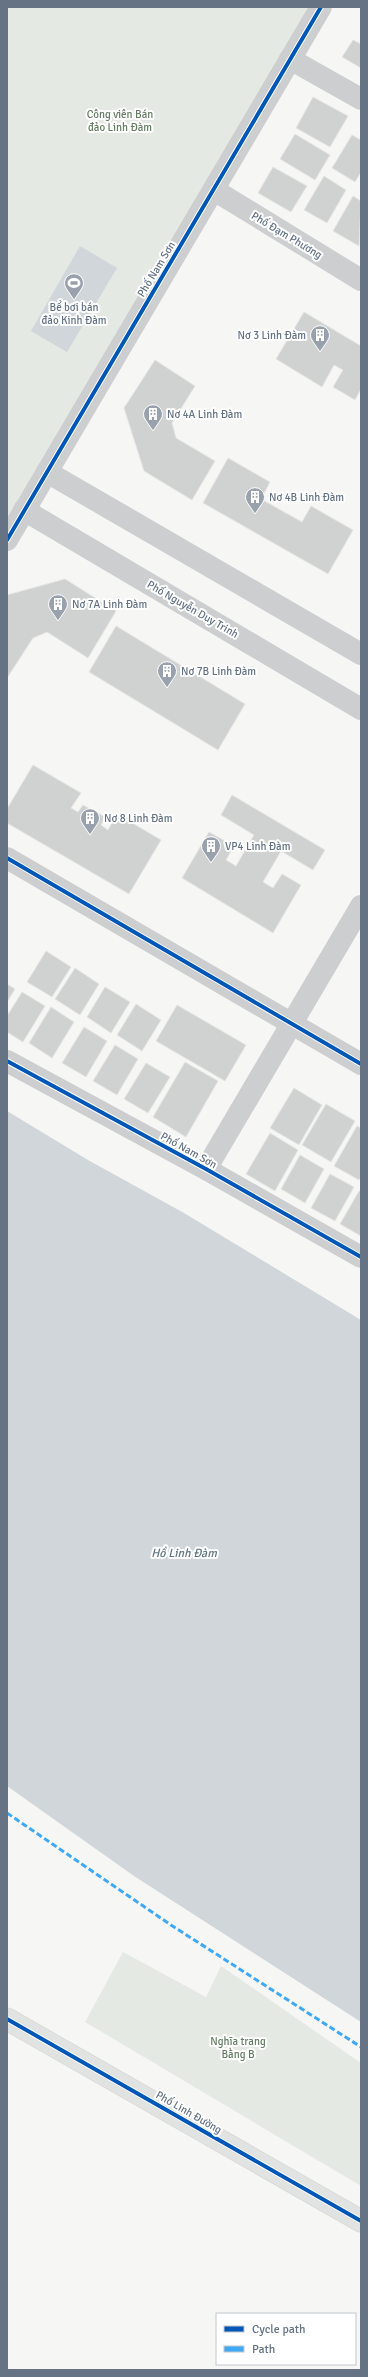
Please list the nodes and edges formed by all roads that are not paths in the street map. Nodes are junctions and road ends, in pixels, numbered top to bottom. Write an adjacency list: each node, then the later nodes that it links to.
1 (321, 7): 2 (street, Phố Nam Sơn)
2 (290, 59): 3 (street); 4 (street, Phố Nam Sơn)
3 (361, 99)
4 (214, 190): 5 (street, Phố Đạm Phương); 6 (street, Phố Nam Sơn)
5 (361, 280)
6 (47, 472): 7 (street, Phố Nam Sơn); 9 (street)
7 (24, 510): 8 (street, Phố Nam Sơn); 10 (street, Phố Nguyễn Duy Trinh)
8 (7, 540)
9 (361, 654)
10 (361, 709)
11 (7, 858): 13 (street)
12 (361, 906): 13 (street)
13 (292, 1024): 15 (street); 16 (street)
14 (7, 1061): 16 (street, Phố Nam Sơn)
15 (361, 1064)
16 (206, 1169): 17 (street, Phố Nam Sơn)
17 (361, 1258)
18 (7, 2019): 19 (street, Phố Linh Đường)
19 (361, 2221)

